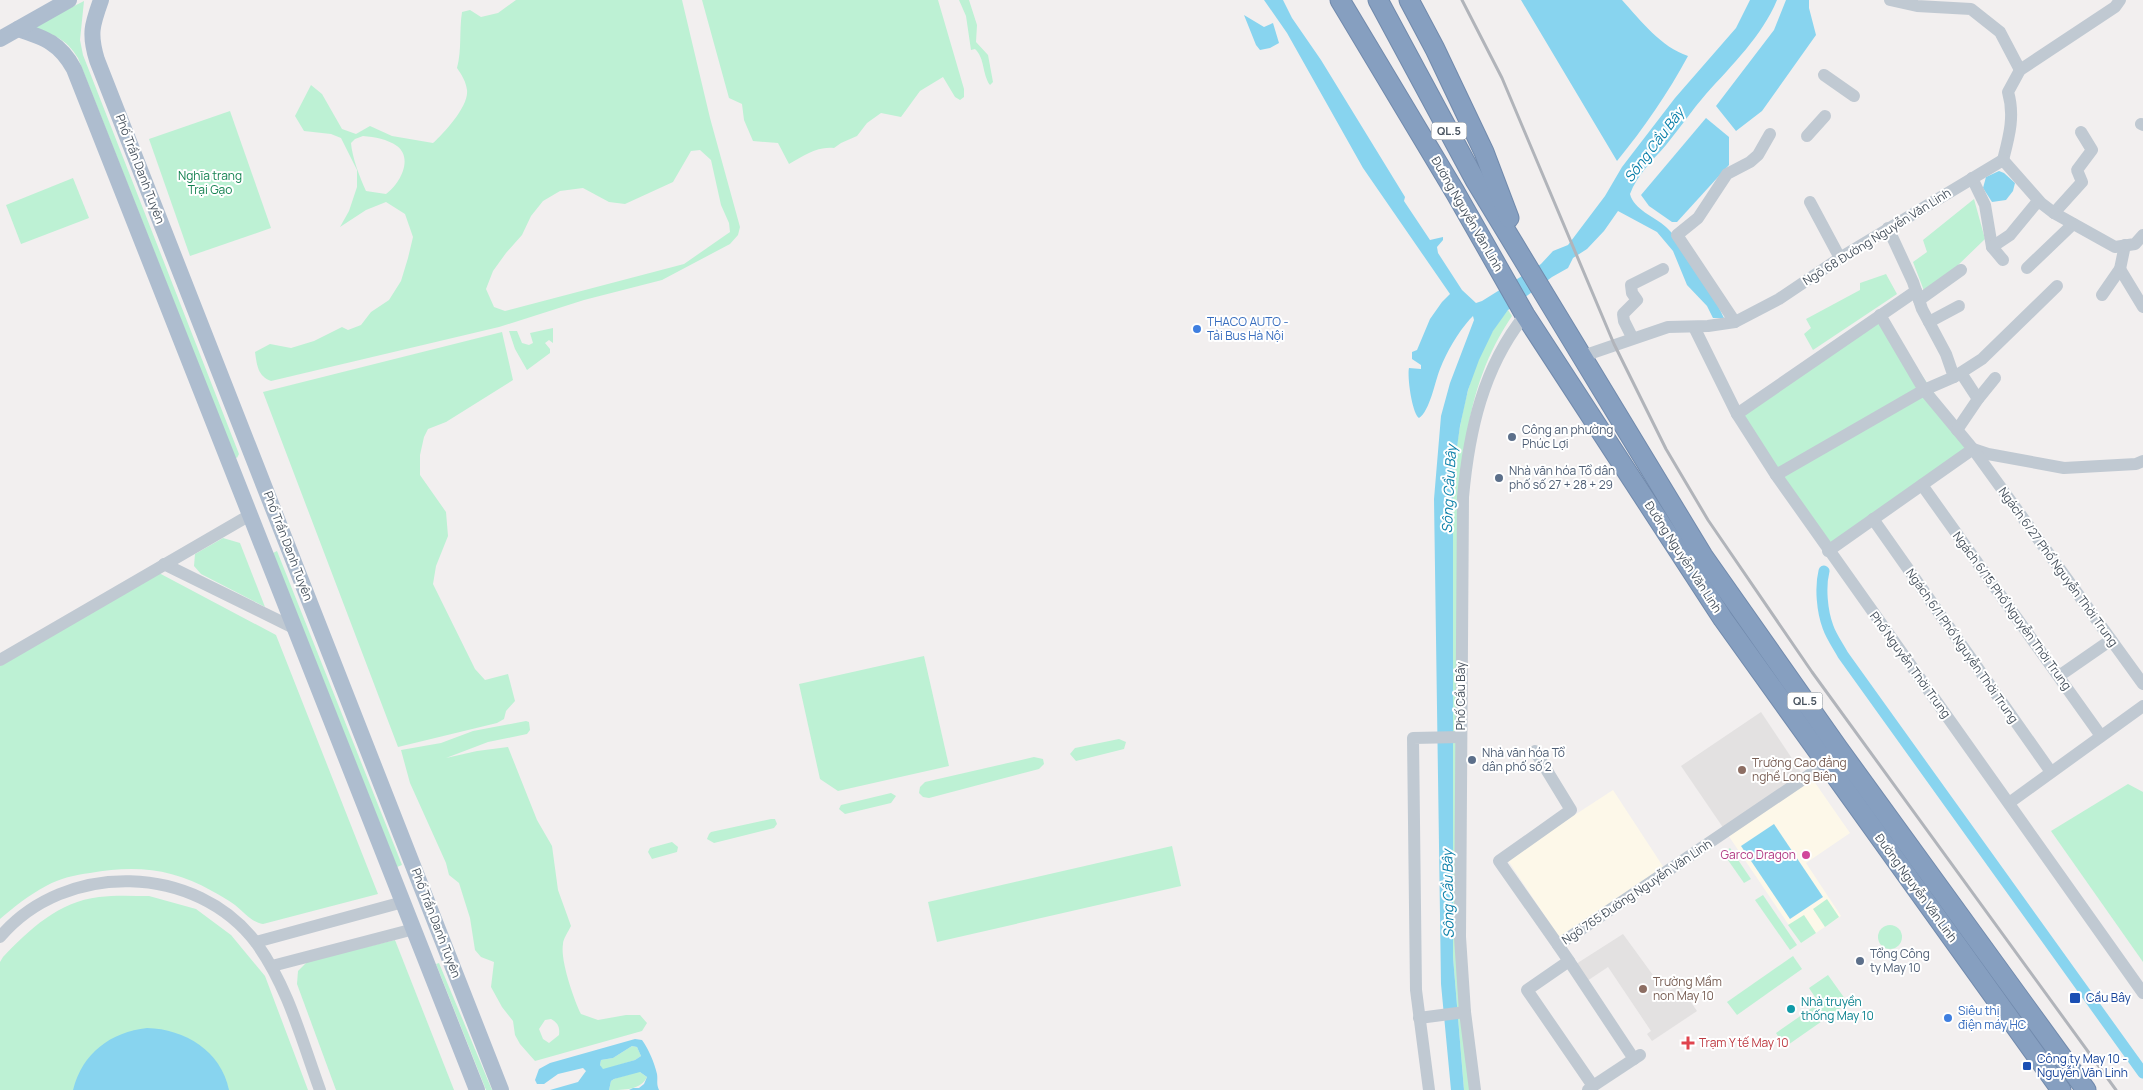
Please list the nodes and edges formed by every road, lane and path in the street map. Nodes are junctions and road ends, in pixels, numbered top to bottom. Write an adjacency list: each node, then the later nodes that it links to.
1 (69, 0): 8 (main road)
2 (101, 0): 56 (main road, Phố Trần Danh Tuyên)
3 (1340, 0): 39 (highway, Đường Nguyễn Văn Linh / QL.5)
4 (1378, 0): 28 (highway, Đường Nguyễn Văn Linh / QL.5)
5 (1409, 0): 28 (highway)
6 (1890, 0): 10 (street)
7 (2120, 0): 10 (street)
8 (18, 30): 9 (main road); 57 (main road, Phố Trần Danh Tuyên)
9 (0, 39)
10 (2020, 70): 17 (street)
11 (1824, 75): 12 (street)
12 (1854, 96)
13 (1826, 116): 16 (street)
14 (2082, 132): 21 (street)
15 (1770, 134): 41 (street)
16 (1807, 136)
17 (2003, 160): 18 (street, Ngõ 68 Đường Nguyễn Văn Linh); 19 (street)
18 (1972, 178): 23 (street, Ngõ 68 Đường Nguyễn Văn Linh); 26 (street)
19 (2038, 201): 21 (street); 26 (street)
20 (1810, 202): 27 (street)
21 (2054, 213): 22 (street)
22 (2073, 224): 25 (street); 30 (street)
23 (1888, 228): 27 (street, Ngõ 68 Đường Nguyễn Văn Linh); 35 (street)
24 (2143, 235): 25 (street)
25 (2125, 245): 32 (street)
26 (1992, 247): 29 (street)
27 (1840, 258): 41 (street, Ngõ 68 Đường Nguyễn Văn Linh)
28 (1524, 259): 45 (highway, Đường Nguyễn Văn Linh / QL.5)
29 (2004, 260)
30 (2026, 268)
31 (1662, 269): 44 (street)
32 (2120, 269): 36 (street); 38 (street)
33 (1961, 270): 35 (street)
34 (2057, 286): 46 (street)
35 (1917, 295): 40 (street); 42 (street)
36 (2102, 295)
37 (1959, 306): 42 (street)
38 (2143, 307)
39 (1525, 314): 68 (street, Phố Cầu Bây); 70 (highway, Đường Nguyễn Văn Linh / QL.5)
40 (1880, 315): 48 (street, Ngách 6/27 Phố Nguyễn Thời Trung); 50 (street)
41 (1735, 322): 43 (street, Ngõ 68 Đường Nguyễn Văn Linh)
42 (1929, 322): 46 (street)
43 (1694, 327): 44 (street, Ngõ 68 Đường Nguyễn Văn Linh); 50 (street, Phố Nguyễn Thời Trung)
44 (1632, 337): 45 (street, Ngõ 68 Đường Nguyễn Văn Linh)
45 (1583, 356): 73 (highway, Đường Nguyễn Văn Linh / QL.5)
46 (1957, 375): 48 (street); 49 (street)
47 (1995, 378): 49 (street)
48 (1924, 390): 51 (street, Ngách 6/27 Phố Nguyễn Thời Trung); 54 (street)
49 (1978, 399): 51 (street)
50 (1737, 414): 54 (street, Phố Nguyễn Thời Trung)
51 (1957, 430): 52 (street, Ngách 6/27 Phố Nguyễn Thời Trung)
52 (1973, 449): 53 (street); 55 (street); 62 (street, Ngách 6/27 Phố Nguyễn Thời Trung)
53 (2143, 461)
54 (1776, 476): 59 (street, Phố Nguyễn Thời Trung)
55 (1922, 485): 58 (street); 64 (street, Ngách 6/15 Phố Nguyễn Thời Trung)
56 (272, 505): 57 (main road); 74 (main road, Phố Trần Danh Tuyên)
57 (250, 515): 60 (street); 61 (main road, Phố Trần Danh Tuyên)
58 (1873, 519): 59 (street); 71 (street, Ngách 6/1 Phố Nguyễn Thời Trung)
59 (1828, 551): 72 (street, Phố Nguyễn Thời Trung)
60 (164, 564): 61 (street); 63 (street)
61 (296, 629): 75 (main road, Phố Trần Danh Tuyên)
62 (2111, 640): 64 (street); 65 (street, Ngách 6/27 Phố Nguyễn Thời Trung)
63 (0, 660)
64 (2058, 676): 67 (street, Ngách 6/15 Phố Nguyễn Thời Trung)
65 (2143, 684)
66 (2143, 706): 67 (street)
67 (2101, 736): 71 (street)
68 (1460, 737): 82 (street, Phố Cầu Bây); 83 (street)
69 (1535, 751): 78 (street)
70 (1827, 763): 73 (highway, Đường Nguyễn Văn Linh / QL.5); 78 (street, Ngõ 765 Đường Nguyễn Văn Linh)
71 (2051, 772): 72 (street)
72 (2009, 803): 81 (street, Phố Nguyễn Thời Trung)
73 (1915, 871): 90 (highway, Đường Nguyễn Văn Linh / QL.5); 91 (highway, Đường Nguyễn Văn Linh / QL.5)
74 (429, 906): 75 (main road); 87 (main road, Phố Trần Danh Tuyên)
75 (408, 915): 77 (street); 80 (street); 86 (main road, Phố Trần Danh Tuyên)
76 (0, 936): 77 (street)
77 (256, 942): 80 (street)
78 (1558, 945): 79 (street, Ngõ 765 Đường Nguyễn Văn Linh)
79 (1569, 961): 84 (street, Ngõ 765 Đường Nguyễn Văn Linh); 84 (street)
80 (272, 966): 85 (street)
81 (2143, 993)
82 (1465, 1012): 83 (street); 89 (street, Phố Cầu Bây)
83 (1419, 1018): 88 (street)
84 (1590, 1088)
85 (320, 1090)
86 (477, 1090)
87 (501, 1090)
88 (1429, 1090)
89 (1475, 1090)
90 (2061, 1090)
91 (2086, 1090)

